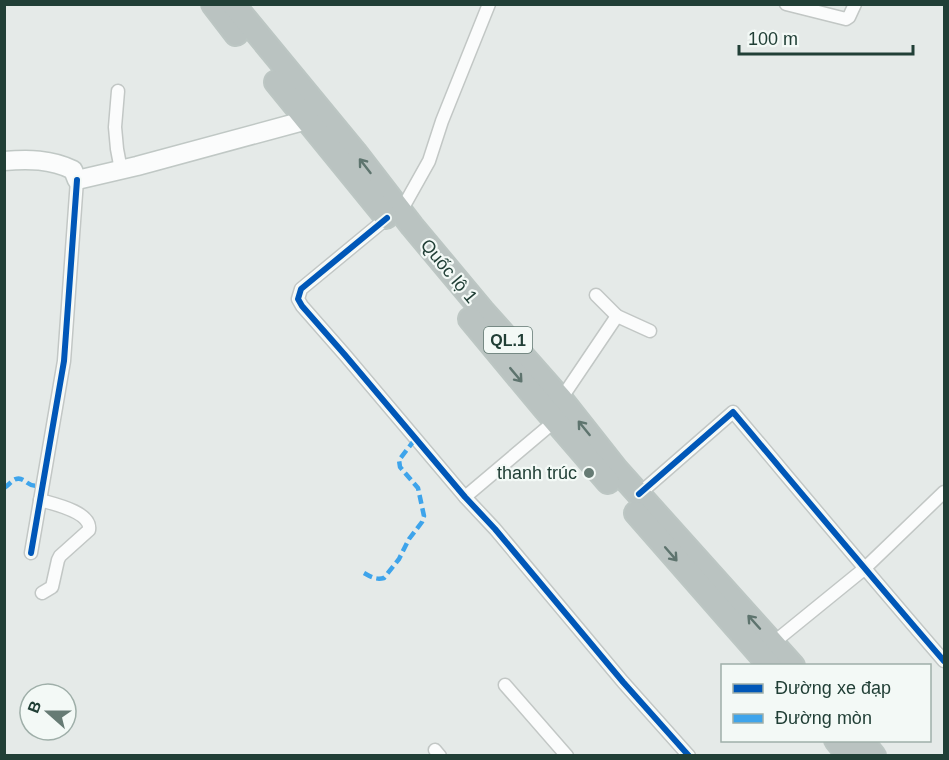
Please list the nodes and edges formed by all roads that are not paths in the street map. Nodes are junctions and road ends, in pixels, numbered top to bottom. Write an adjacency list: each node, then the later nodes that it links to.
1 (213, 4): 7 (highway, Quốc lộ 1 / QL.1)
2 (232, 4): 11 (highway, Quốc lộ 1 / QL.1, one-way to 2)
3 (489, 4): 11 (street)
4 (786, 4): 5 (street)
5 (855, 4)
6 (118, 91): 9 (street)
7 (306, 120): 9 (street); 11 (highway, Quốc lộ 1 / QL.1)
8 (4, 161): 10 (street)
9 (121, 170): 10 (street)
10 (77, 180): 19 (street)
11 (394, 215): 15 (highway, Quốc lộ 1 / QL.1); 18 (street)
12 (596, 296): 13 (street)
13 (617, 316): 14 (street); 15 (street)
14 (650, 331)
15 (558, 410): 17 (highway, Quốc lộ 1 / QL.1, one-way to 15); 18 (street); 25 (highway, Quốc lộ 1 / QL.1, one-way to 25)
16 (945, 492): 21 (street)
17 (639, 494): 21 (street); 23 (highway, Quốc lộ 1 / QL.1, one-way to 17)
18 (465, 496): 30 (street)
19 (40, 500): 20 (street); 22 (street)
20 (31, 553)
21 (864, 569): 23 (street); 24 (street)
22 (42, 593)
23 (773, 643): 26 (highway, Quốc lộ 1 / QL.1)
24 (945, 661)
25 (768, 664)
26 (791, 664)
27 (505, 686): 29 (street)
28 (847, 749): 31 (highway)
29 (567, 756)
30 (689, 756)
31 (874, 756)

